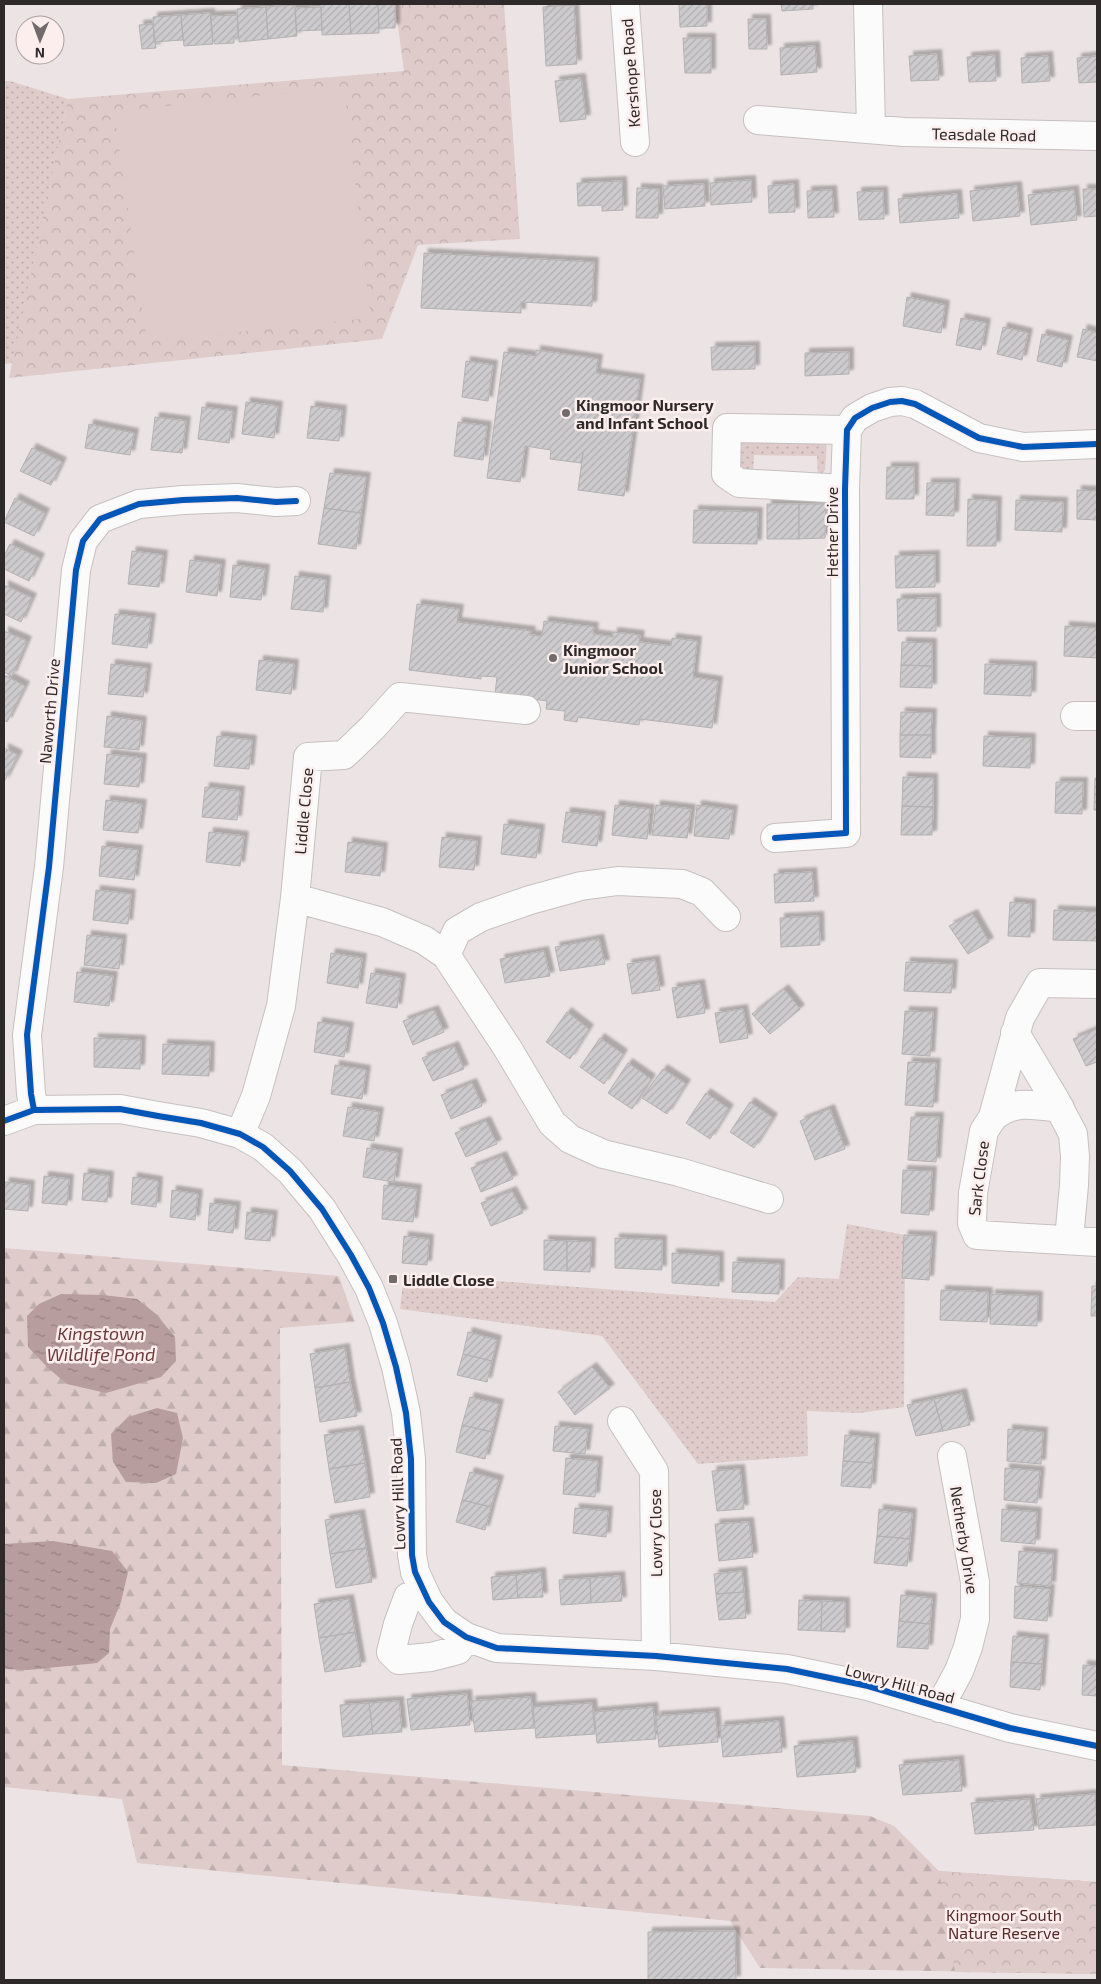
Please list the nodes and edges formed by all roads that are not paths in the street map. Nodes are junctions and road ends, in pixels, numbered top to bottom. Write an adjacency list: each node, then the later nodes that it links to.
1 (625, 4): 6 (street, Kershope Road)
2 (868, 4): 4 (street)
3 (758, 120): 4 (street, Teasdale Road)
4 (871, 129): 5 (street, Teasdale Road)
5 (1097, 136)
6 (636, 142)
7 (847, 430): 8 (street); 9 (street, Hether Drive); 9 (street)
8 (1097, 444)
9 (845, 489): 12 (street, Hether Drive)
10 (296, 501): 19 (street, Naworth Drive)
11 (526, 710): 13 (street, Liddle Close)
12 (775, 838)
13 (295, 898): 15 (street); 22 (street, Liddle Close)
14 (721, 903): 15 (street)
15 (446, 955): 23 (street)
16 (1097, 984): 17 (street, Sark Close)
17 (1015, 1033): 18 (street); 20 (street, Sark Close)
18 (1060, 1108): 20 (street); 24 (street)
19 (34, 1110): 21 (street, Lowry Hill Road); 22 (street, Lowry Hill Road)
20 (993, 1117): 24 (street, Sark Close)
21 (4, 1122)
22 (240, 1134): 28 (street, Lowry Hill Road)
23 (769, 1199)
24 (1069, 1240): 25 (street, Sark Close)
25 (1097, 1242)
26 (622, 1421): 30 (street, Lowry Close)
27 (952, 1456): 31 (street, Netherby Drive)
28 (423, 1592): 29 (street, Lowry Hill Road); 29 (street)
29 (466, 1637): 30 (street, Lowry Hill Road)
30 (656, 1656): 31 (street, Lowry Hill Road)
31 (939, 1708): 32 (street, Lowry Hill Road)
32 (1097, 1746)

